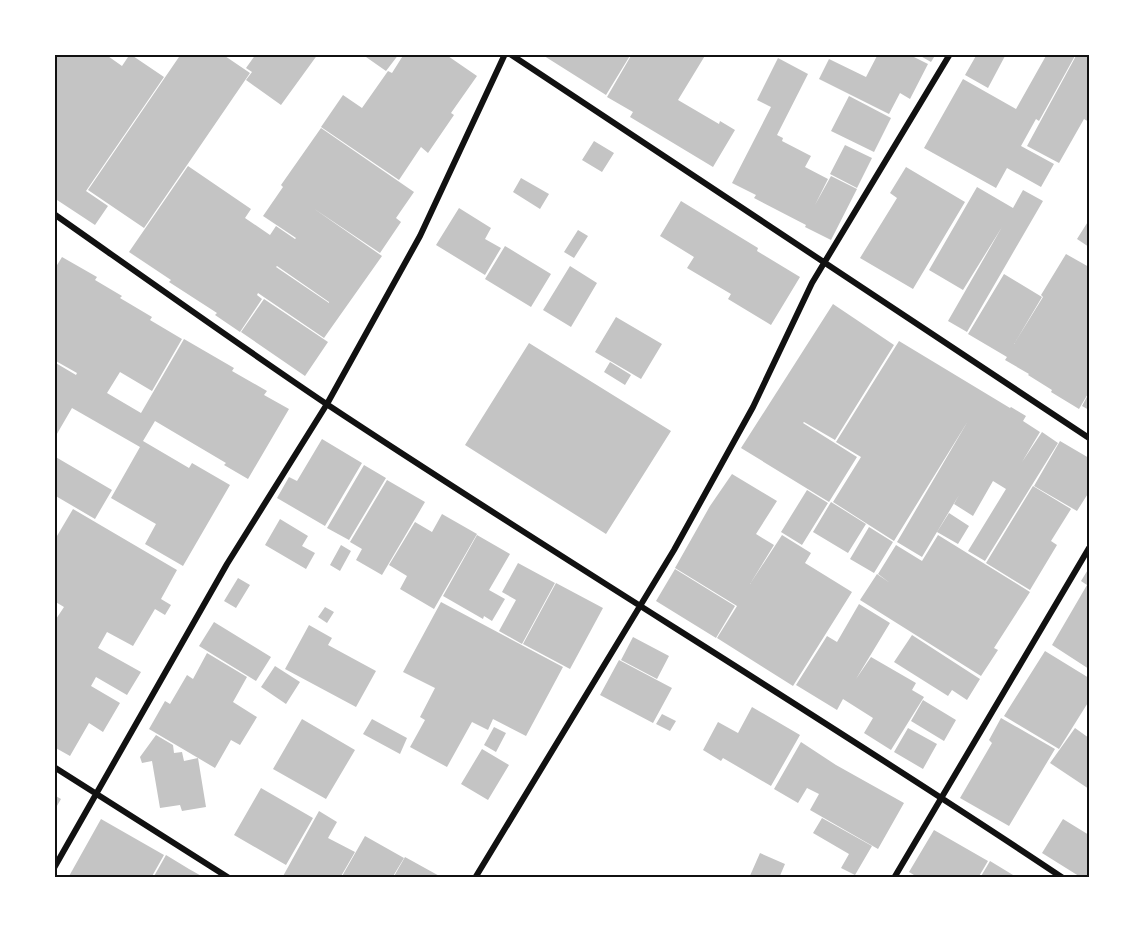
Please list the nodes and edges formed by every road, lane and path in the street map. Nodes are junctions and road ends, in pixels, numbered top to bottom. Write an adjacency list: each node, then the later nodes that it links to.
1 (505, 54): 6 (street)
2 (510, 54): 5 (street)
3 (950, 54): 5 (street)
4 (54, 214): 6 (street)
5 (823, 263): 7 (street); 9 (street)
6 (327, 404): 9 (street); 11 (street)
7 (1089, 438)
8 (1089, 548): 12 (street)
9 (640, 606): 12 (street); 15 (street)
10 (54, 766): 11 (street)
11 (97, 794): 13 (street); 14 (street)
12 (943, 798): 16 (street); 17 (street)
13 (54, 868)
14 (229, 878)
15 (475, 878)
16 (894, 878)
17 (1063, 878)

